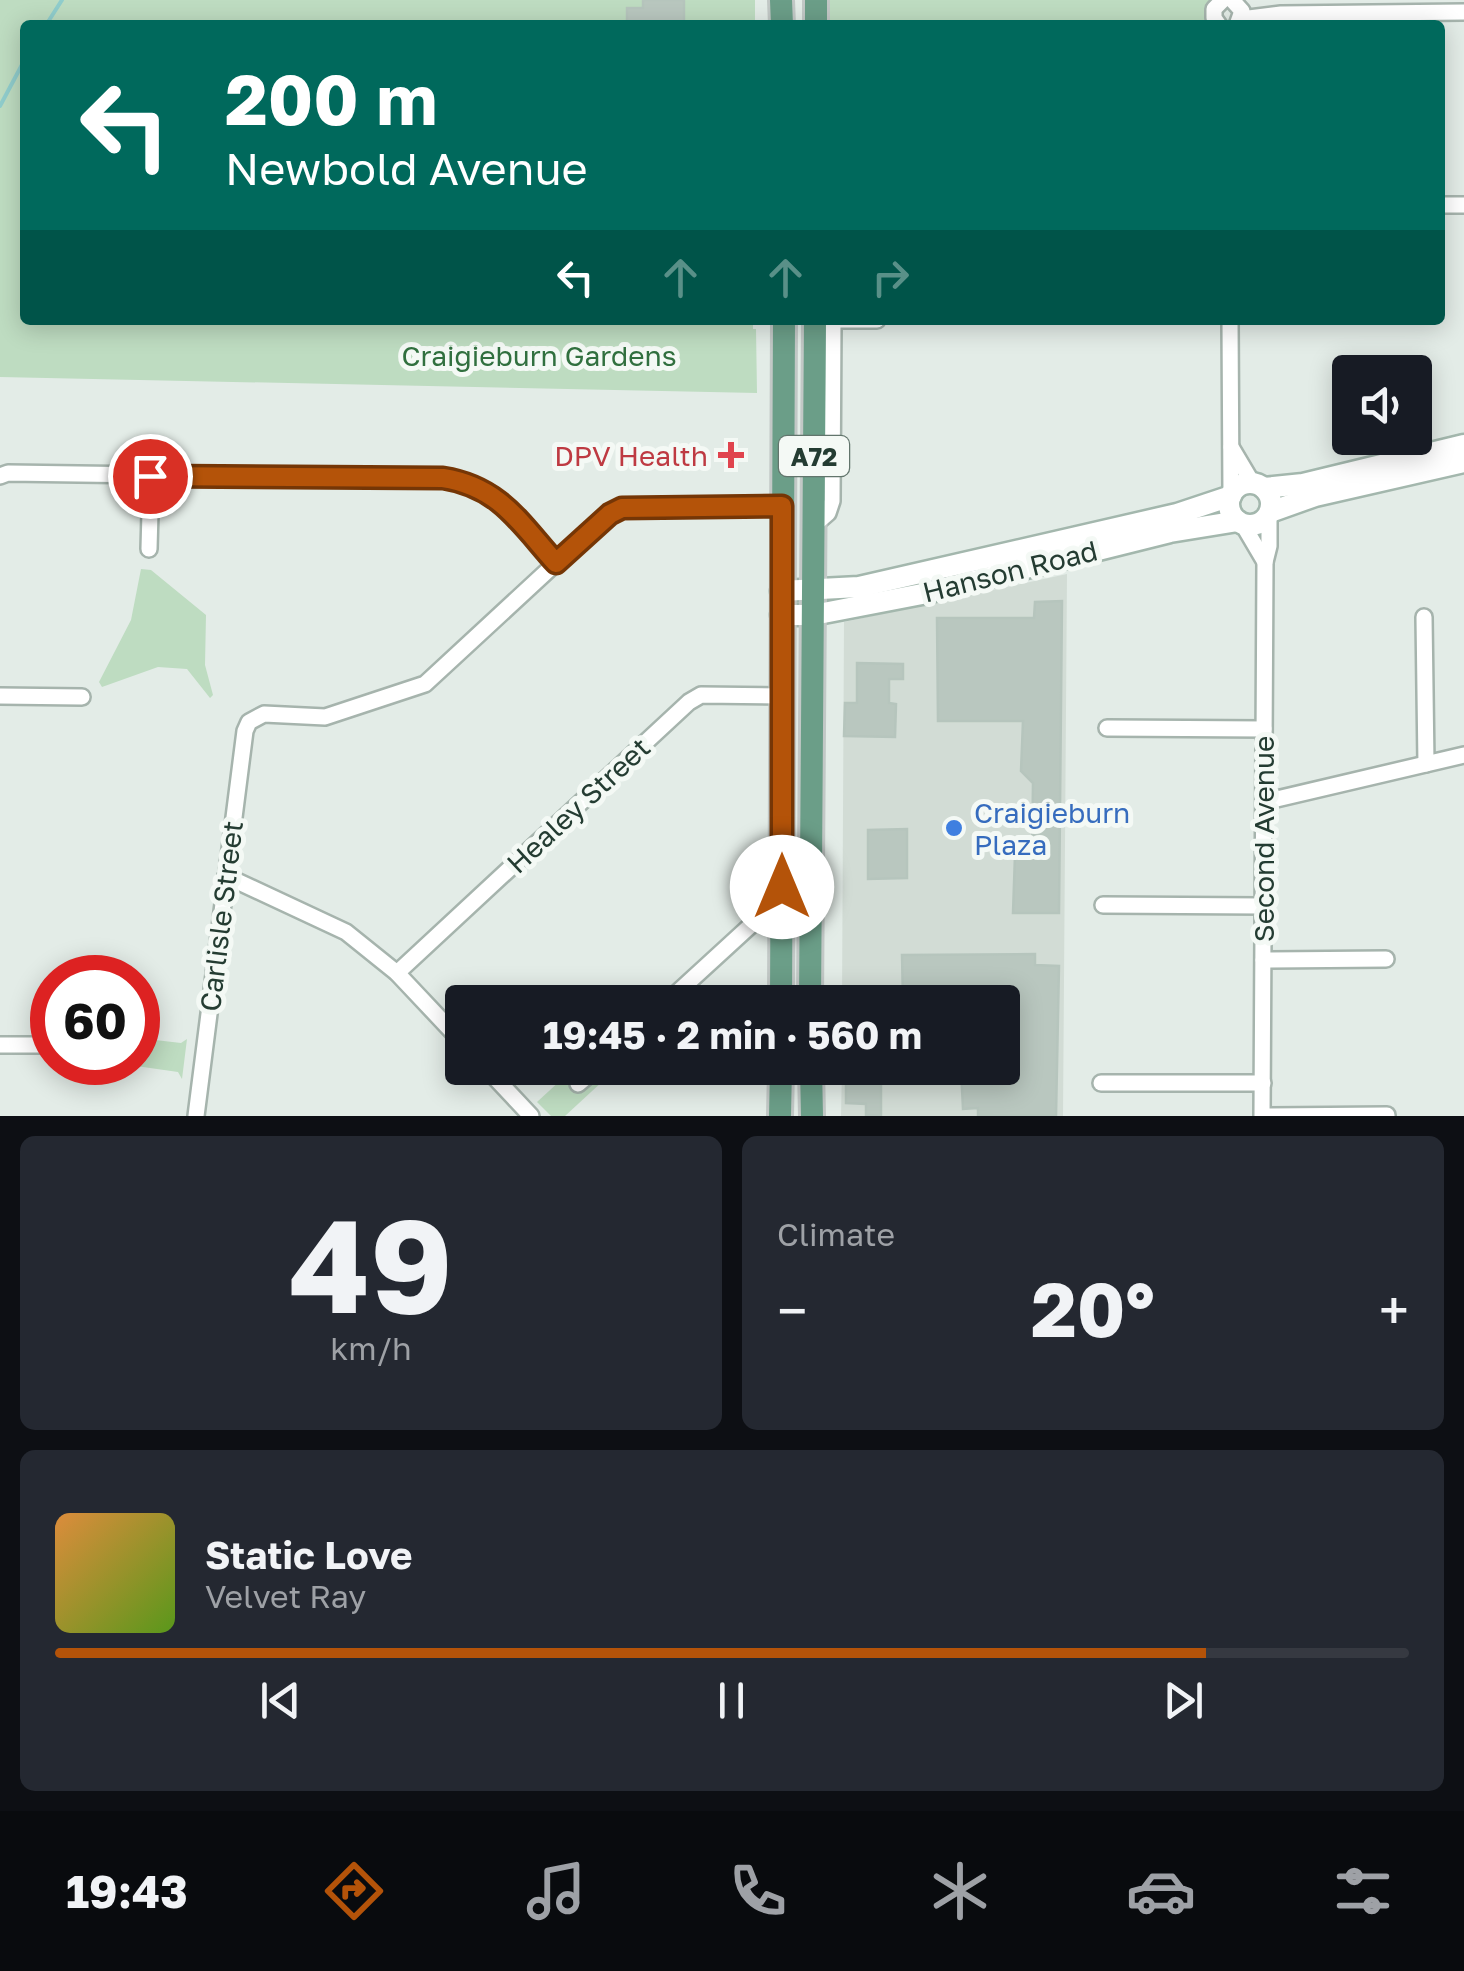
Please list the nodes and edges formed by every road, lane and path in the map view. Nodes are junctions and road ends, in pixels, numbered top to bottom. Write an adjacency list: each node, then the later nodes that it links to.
1 (1231, 6): 2 (street); 4 (street)
2 (1406, 6): 3 (street)
3 (1464, 12)
4 (1216, 20)
5 (784, 325): 16 (main road, A72)
6 (815, 325): 19 (main road, A72)
7 (832, 325): 19 (street)
8 (1230, 325): 10 (street)
9 (1464, 445): 14 (street)
10 (1232, 448): 14 (street); 15 (street)
11 (1464, 462): 17 (street)
12 (0, 476): 13 (street)
13 (150, 476): 20 (street); 22 (street)
14 (1258, 486): 15 (street); 17 (street)
15 (1231, 496): 18 (street); 23 (street, Hanson Road)
16 (782, 506): 22 (street); 24 (main road, A72)
17 (1269, 513): 18 (street); 21 (street, Second Avenue)
18 (1240, 522): 21 (street); 25 (street, Hanson Road)
19 (813, 526): 23 (main road, A72)
20 (149, 549)
21 (1266, 562): 31 (street, Second Avenue)
22 (556, 563): 35 (street, Carlisle Street)
23 (813, 592): 24 (street, Hanson Road); 25 (main road, A72)
24 (782, 603): 25 (street, Hanson Road); 28 (main road, A72)
25 (813, 616): 44 (main road, A72)
26 (1424, 617): 33 (street)
27 (0, 696): 29 (street)
28 (781, 696): 38 (main road, A72); 41 (street, Healey Street)
29 (82, 697)
30 (1107, 728): 31 (street)
31 (1264, 729): 34 (street, Second Avenue)
32 (1464, 755): 33 (street)
33 (1426, 764): 34 (street)
34 (1264, 802): 37 (street, Second Avenue)
35 (226, 876): 41 (street); 54 (street, Carlisle Street)
36 (1102, 905): 37 (street)
37 (1263, 906): 39 (street, Second Avenue)
38 (782, 909): 42 (street); 43 (main road, A72)
39 (1263, 960): 40 (street); 49 (street, Second Avenue)
40 (1386, 960)
41 (397, 973): 45 (street)
42 (687, 985)
43 (782, 985)
44 (810, 985)
45 (445, 1024)
46 (0, 1044): 47 (street)
47 (30, 1045)
48 (1101, 1083): 49 (street)
49 (1262, 1083): 58 (street, Second Avenue)
50 (502, 1085): 55 (street)
51 (781, 1085): 56 (main road)
52 (811, 1085): 57 (main road)
53 (1386, 1114): 58 (street)
54 (196, 1116)
55 (531, 1116)
56 (780, 1116)
57 (812, 1116)
58 (1262, 1116)

